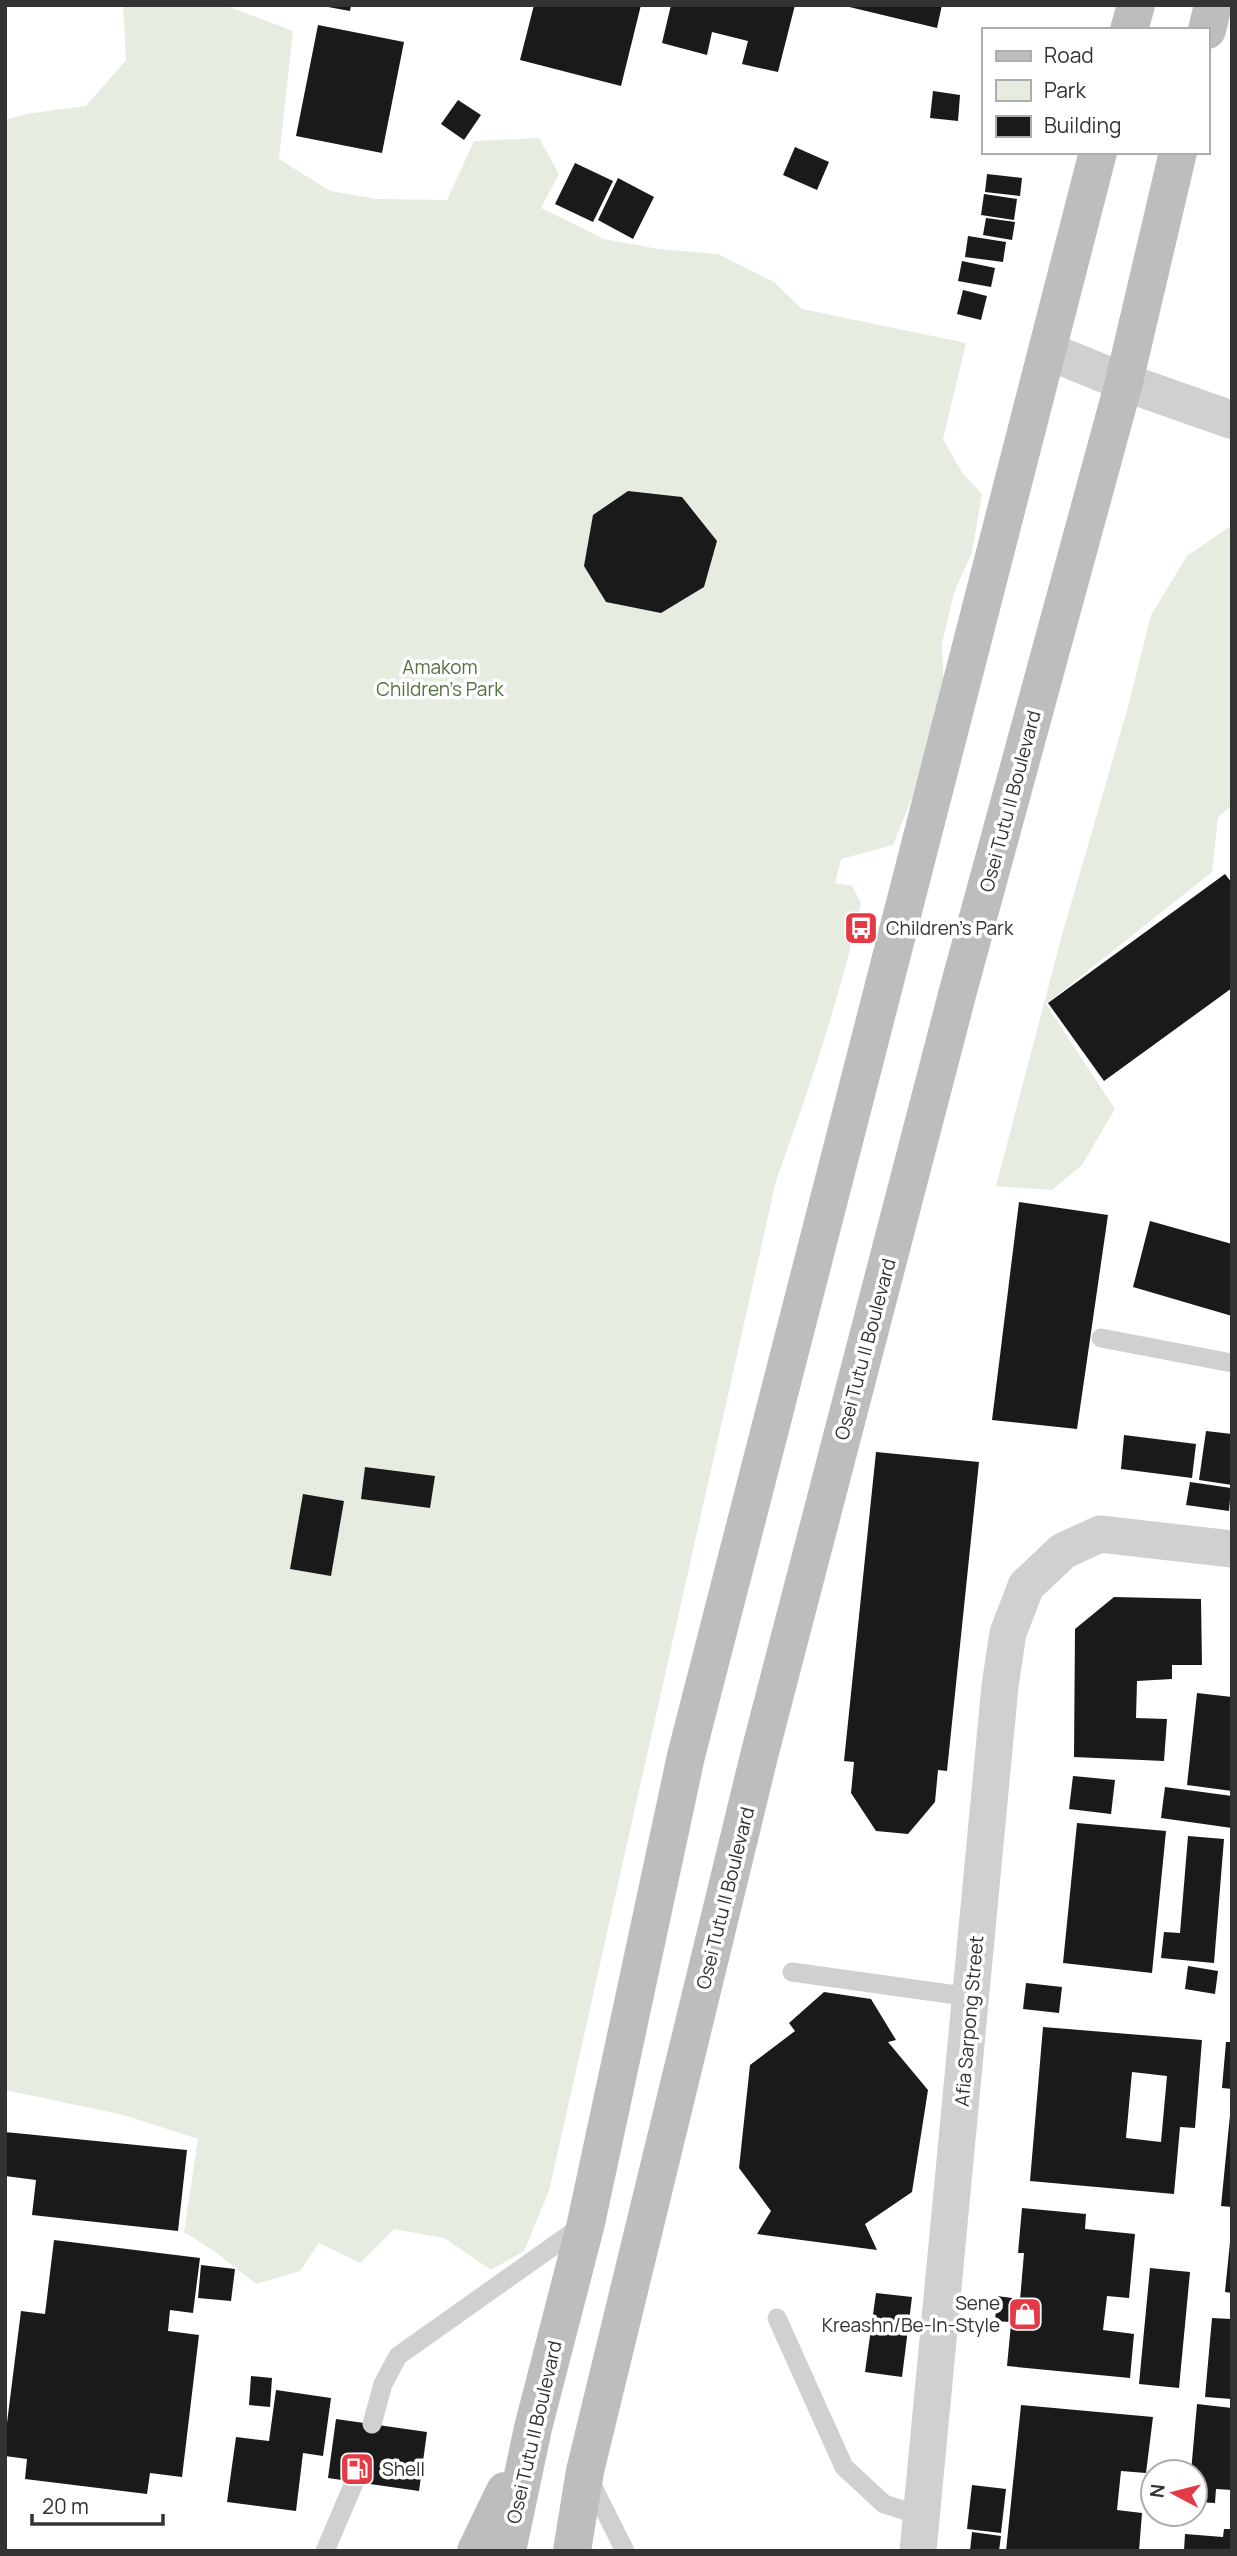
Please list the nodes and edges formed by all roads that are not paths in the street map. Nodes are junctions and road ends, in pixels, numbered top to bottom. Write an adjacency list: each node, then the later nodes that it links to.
1 (1136, 5): 3 (main road)
2 (1213, 5): 4 (main road)
3 (1130, 28)
4 (1207, 28)
5 (1097, 154): 7 (main road, Osei Tutu II Boulevard)
6 (1178, 154): 8 (main road, Osei Tutu II Boulevard)
7 (1048, 351): 8 (street); 15 (main road, Osei Tutu II Boulevard)
8 (1124, 382): 9 (street); 19 (main road, Osei Tutu II Boulevard)
9 (1232, 420)
10 (1101, 1338): 11 (lane)
11 (1232, 1363)
12 (1232, 1549): 14 (street, Afia Sarpong Street)
13 (792, 1972): 14 (lane)
14 (971, 1997): 21 (street, Afia Sarpong Street)
15 (586, 2223): 17 (lane); 18 (main road, Osei Tutu II Boulevard)
16 (777, 2318): 21 (lane)
17 (373, 2424)
18 (533, 2428): 23 (main road); 24 (main road, Osei Tutu II Boulevard)
19 (585, 2471): 25 (main road, Osei Tutu II Boulevard); 26 (lane)
20 (354, 2483): 22 (lane)
21 (920, 2533)
22 (325, 2551)
23 (475, 2551)
24 (507, 2551)
25 (572, 2551)
26 (625, 2551)

